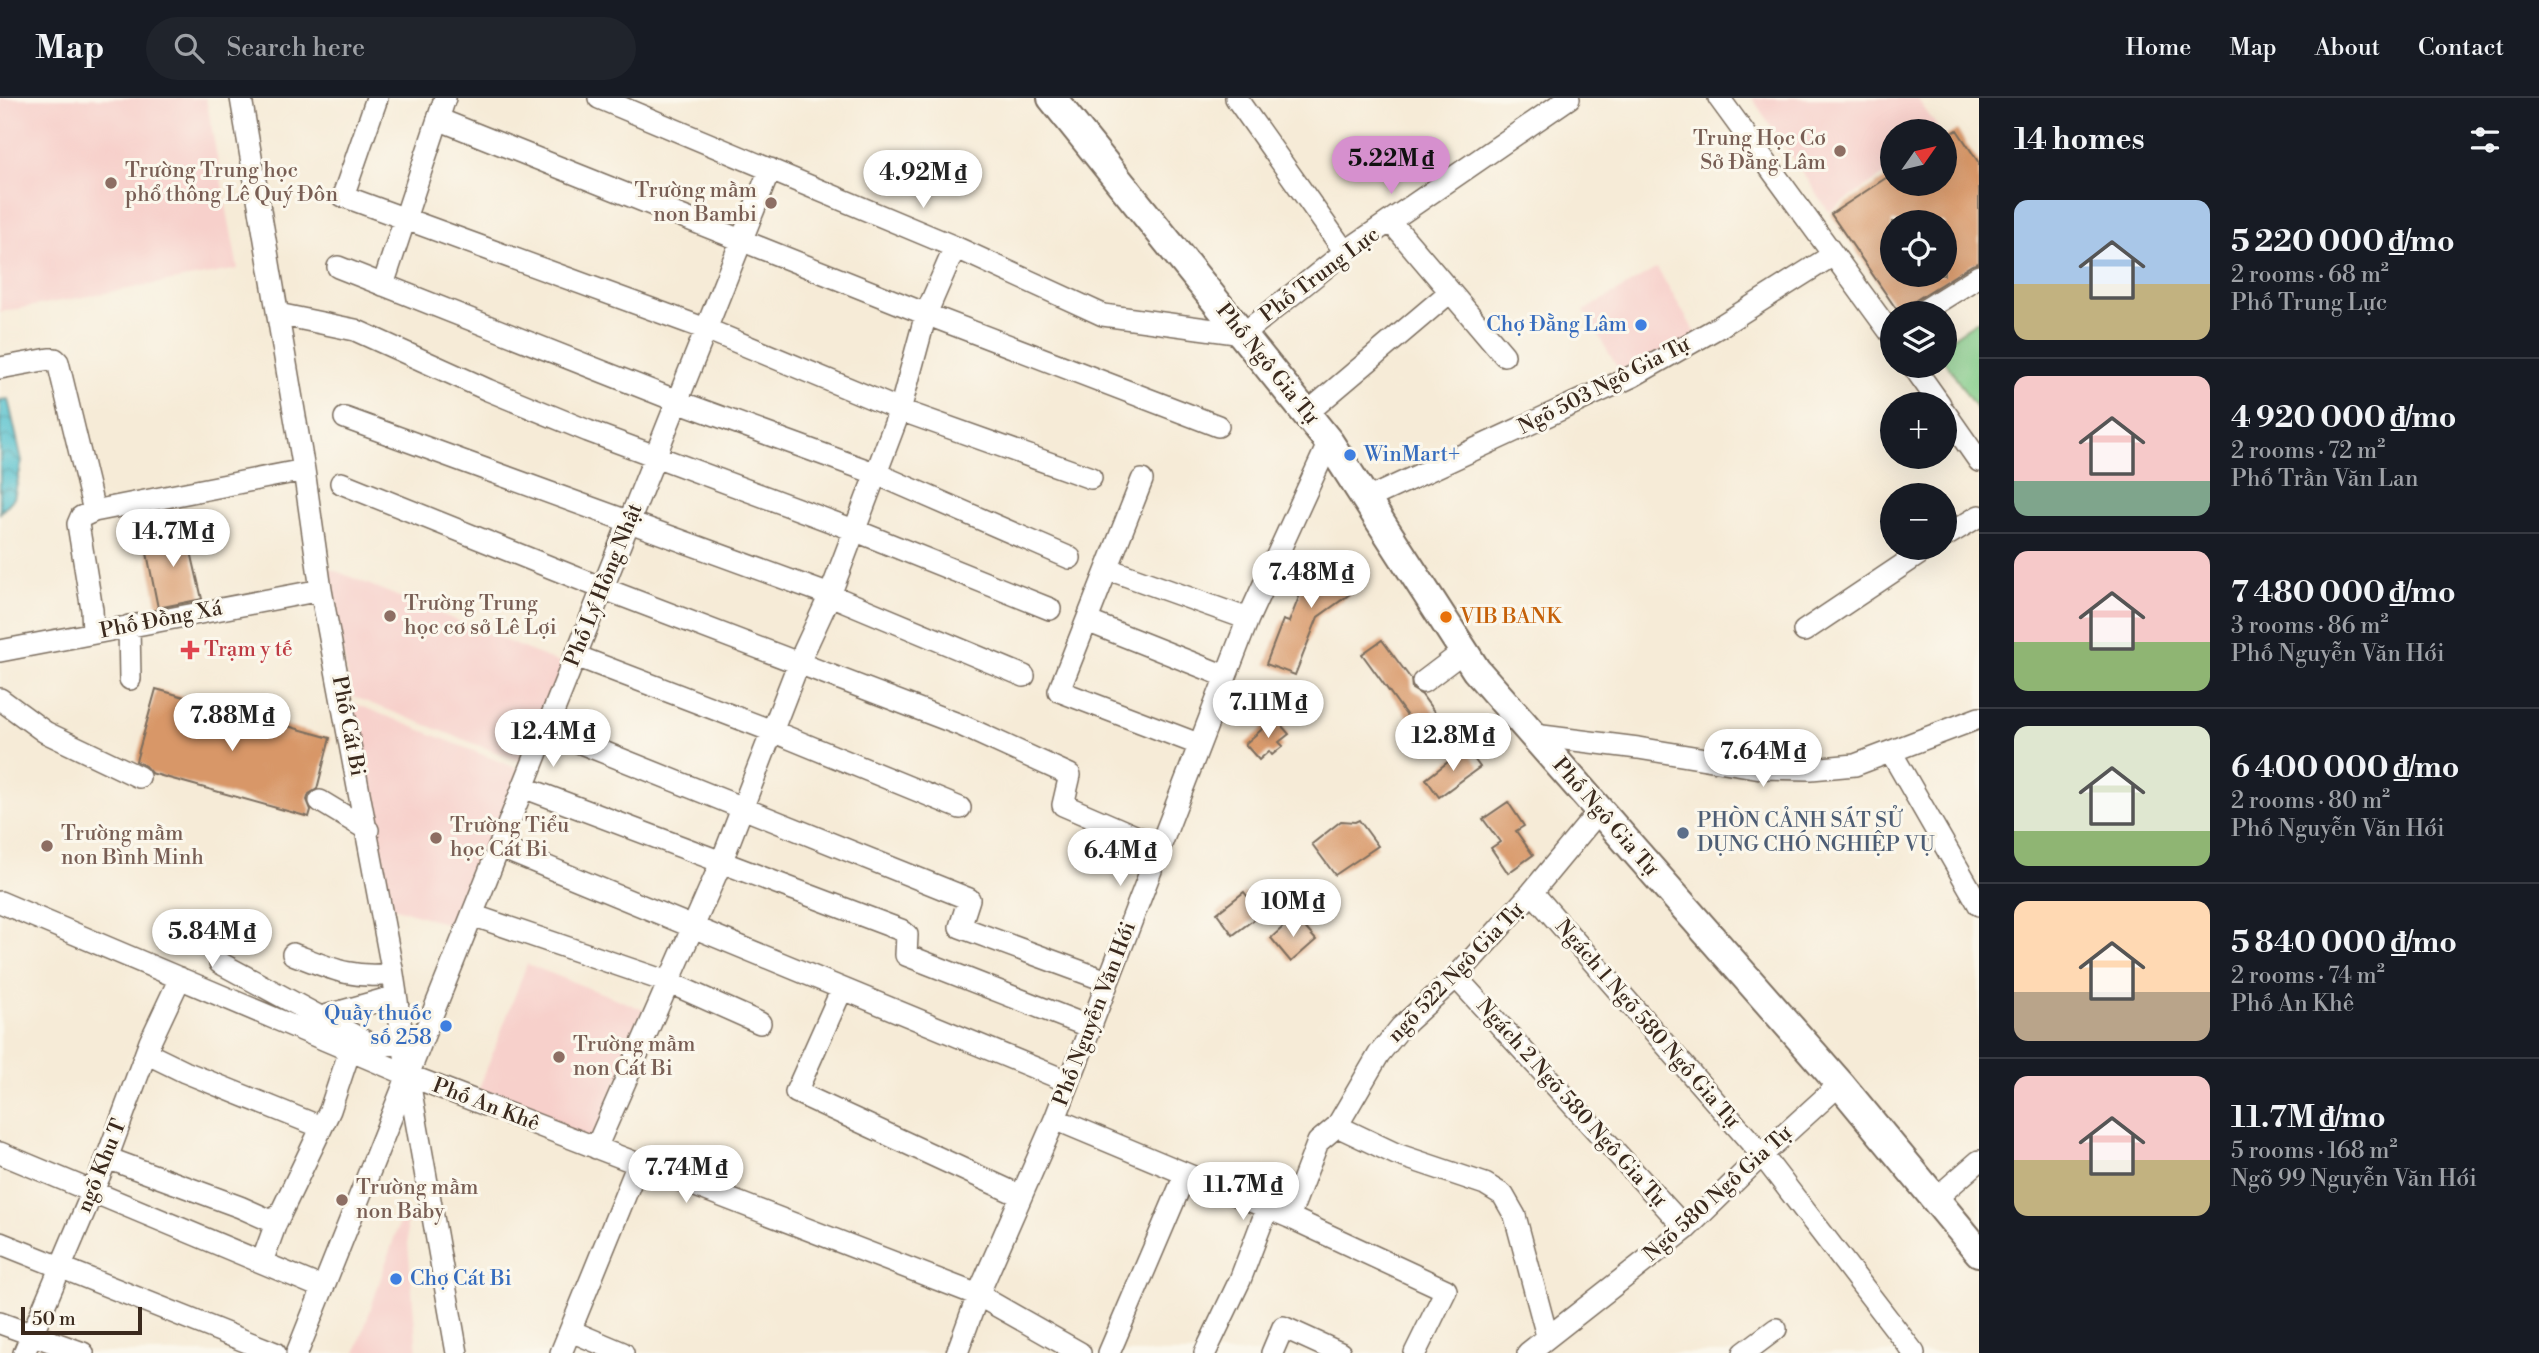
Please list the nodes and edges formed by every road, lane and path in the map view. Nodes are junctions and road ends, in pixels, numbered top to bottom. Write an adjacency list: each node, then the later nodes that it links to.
1 (241, 98): 23 (street, Phố Cát Bi)
2 (377, 98): 11 (street)
3 (445, 98): 9 (street)
4 (599, 98): 10 (street)
5 (1052, 98): 26 (main road, Phố Ngô Gia Tự)
6 (1236, 98): 15 (street)
7 (1569, 98): 12 (street, Phố Trung Lực)
8 (1719, 98): 16 (street)
9 (438, 119): 11 (street); 13 (street)
10 (770, 169): 13 (street, Phố Lý Hồng Nhật); 14 (street)
11 (407, 218): 19 (street); 25 (street)
12 (1391, 222): 15 (street, Phố Trung Lực); 20 (street)
13 (741, 240): 22 (street); 25 (street, Phố Lý Hồng Nhật)
14 (955, 247): 22 (street); 26 (street)
15 (1345, 252): 26 (street, Phố Trung Lực)
16 (1833, 255): 24 (street); 43 (street, Ngõ 503 Ngô Gia Tự)
17 (338, 267): 19 (street)
18 (1979, 276): 21 (street)
19 (383, 285): 29 (street)
20 (1450, 292): 27 (street); 31 (street)
21 (1939, 301)
22 (926, 313): 30 (street); 33 (street)
23 (278, 314): 36 (street); 38 (street, Phố Cát Bi)
24 (1880, 318)
25 (706, 329): 29 (street, Phố Lý Hồng Nhật); 30 (street)
26 (1243, 334): 31 (main road, Phố Ngô Gia Tự)
27 (1504, 355)
28 (0, 368): 44 (street)
29 (677, 401): 36 (street, Phố Lý Hồng Nhật); 39 (street)
30 (900, 410): 39 (street); 40 (street)
31 (1307, 413): 35 (main road, Phố Ngô Gia Tự)
32 (345, 418): 46 (street)
33 (1218, 426)
34 (1957, 430): 37 (street)
35 (1329, 442): 43 (main road, Phố Ngô Gia Tự); 56 (street, Phố Nguyễn Văn Hới)
36 (655, 457): 46 (street, Phố Lý Hồng Nhật); 48 (street)
37 (1979, 461)
38 (304, 470): 44 (street); 53 (street, Phố Cát Bi)
39 (877, 474): 48 (street); 49 (street)
40 (1091, 478)
41 (1142, 480): 51 (street)
42 (341, 483): 52 (street)
43 (1365, 500): 62 (main road, Phố Ngô Gia Tự)
44 (94, 511): 60 (street)
45 (1979, 516): 47 (street)
46 (629, 521): 52 (street, Phố Lý Hồng Nhật); 54 (street)
47 (1957, 529)
48 (854, 530): 54 (street); 55 (street)
49 (1070, 558)
50 (1909, 560): 59 (street)
51 (1108, 569): 56 (street); 57 (street)
52 (602, 588): 63 (street, Phố Lý Hồng Nhật); 64 (street)
53 (321, 590): 58 (street, Phố Đồng Xá); 82 (street, Phố Cát Bi)
54 (830, 595): 64 (street); 65 (street)
55 (1050, 609)
56 (1248, 619): 66 (street, Phố Nguyễn Văn Hới)
57 (1087, 621): 66 (street); 74 (street)
58 (129, 626): 60 (street, Phố Đồng Xá); 67 (street)
59 (1804, 631)
60 (93, 633): 61 (street, Phố Đồng Xá)
61 (2, 645)
62 (1464, 652): 68 (street); 73 (main road, Phố Ngô Gia Tự)
63 (576, 656): 71 (street, Phố Lý Hồng Nhật); 72 (street)
64 (799, 662): 72 (street); 83 (street)
65 (1024, 676)
66 (1225, 676): 74 (street, Phố Nguyễn Văn Hới)
67 (130, 679)
68 (1423, 682)
69 (0, 699): 76 (street)
70 (1979, 718): 75 (street)
71 (546, 729): 77 (street, Phố Lý Hồng Nhật); 80 (street)
72 (772, 731): 79 (street); 80 (street)
73 (1534, 735): 75 (street); 81 (main road, Phố Ngô Gia Tự)
74 (1198, 744): 83 (street, Phố Nguyễn Văn Hới)
75 (1891, 752): 88 (street)
76 (139, 777)
77 (523, 787): 84 (street, Phố Lý Hồng Nhật); 85 (street)
78 (320, 801): 82 (street)
79 (960, 807)
80 (740, 809): 85 (street); 96 (street)
81 (1599, 811): 86 (street, ngõ 522 Ngô Gia Tự); 108 (main road, Phố Ngô Gia Tự)
82 (368, 830): 93 (street, Phố Cát Bi)
83 (1158, 846): 96 (street, Phố Nguyễn Văn Hới)
84 (499, 847): 89 (street, Phố Lý Hồng Nhật); 90 (street)
85 (721, 863): 90 (street); 102 (street)
86 (1532, 892): 94 (street, ngõ 522 Ngô Gia Tự); 114 (street, Ngách 1 Ngõ 580 Ngô Gia Tự)
87 (0, 902): 95 (street, Phố An Khê)
88 (1979, 905)
89 (472, 915): 97 (street); 106 (street, Phố Lý Hồng Nhật)
90 (692, 928): 97 (street); 98 (street)
91 (293, 954): 93 (street)
92 (220, 963): 100 (street)
93 (393, 974): 99 (street, Phố Cát Bi)
94 (1456, 977): 110 (street, ngõ 522 Ngô Gia Tự); 125 (street, Ngách 2 Ngõ 580 Ngô Gia Tự)
95 (180, 978): 104 (street, Phố An Khê); 105 (street, ngõ Khu T)
96 (1107, 981): 102 (street, Phố Nguyễn Văn Hới)
97 (668, 982): 101 (street); 112 (street)
98 (842, 989): 107 (street); 120 (street)
99 (396, 996): 100 (street); 103 (street, Phố Cát Bi)
100 (321, 1017): 103 (street)
101 (760, 1023)
102 (1090, 1027): 107 (street, Phố Nguyễn Văn Hới)
103 (403, 1042): 106 (street, Phố Cát Bi)
104 (350, 1050): 106 (street, Phố An Khê); 111 (street)
105 (146, 1053): 111 (street); 115 (street, ngõ Khu T)
106 (408, 1075): 112 (street, Phố An Khê); 130 (street, Phố Lý Hồng Nhật); 140 (street, Phố Cát Bi)
107 (1069, 1082): 109 (street, Phố Nguyễn Văn Hới)
108 (1840, 1084): 114 (street, Ngõ 580 Ngô Gia Tự); 121 (main road, Phố Ngô Gia Tự)
109 (1055, 1119): 118 (street); 120 (street, Phố Nguyễn Văn Hới)
110 (1337, 1126): 123 (street, ngõ 522 Ngô Gia Tự); 135 (street)
111 (321, 1127): 124 (street)
112 (596, 1148): 117 (street, Phố An Khê)
113 (0, 1153): 119 (street)
114 (1762, 1155): 125 (street, Ngõ 580 Ngô Gia Tự); 152 (street, Ngách 1 Ngõ 580 Ngô Gia Tự)
115 (107, 1158): 119 (street, ngõ Khu T); 124 (street)
116 (1979, 1161): 121 (street)
117 (638, 1164): 131 (street, Phố An Khê); 134 (street)
118 (1185, 1175): 122 (street); 145 (street)
119 (93, 1192): 128 (street); 129 (street, ngõ Khu T)
120 (1021, 1196): 131 (street, Phố Nguyễn Văn Hới)
121 (1935, 1199): 127 (main road, Phố Ngô Gia Tự)
122 (1267, 1209): 123 (street); 146 (street)
123 (1289, 1217): 149 (street)
124 (276, 1223): 128 (street)
125 (1686, 1229): 135 (street, Ngõ 580 Ngô Gia Tự)
126 (0, 1243): 129 (street)
127 (1979, 1252)
128 (262, 1262): 130 (street)
129 (61, 1266): 136 (street, ngõ Khu T); 138 (street)
130 (323, 1288): 139 (street, Phố Lý Hồng Nhật)
131 (978, 1295): 143 (street, Phố Nguyễn Văn Hới); 144 (street, Phố An Khê)
132 (0, 1323): 136 (street)
133 (1776, 1329): 151 (street)
134 (570, 1331): 141 (street); 142 (street)
135 (1547, 1336): 150 (street, Ngõ 580 Ngô Gia Tự)
136 (29, 1343): 137 (street)
137 (83, 1353)
138 (275, 1353)
139 (297, 1353)
140 (457, 1353)
141 (561, 1353)
142 (623, 1353)
143 (957, 1353)
144 (1080, 1353)
145 (1109, 1353)
146 (1205, 1353)
147 (1272, 1353): 148 (street)
148 (1340, 1353)
149 (1415, 1353)
150 (1528, 1353)
151 (1744, 1353)
152 (1914, 1353)

